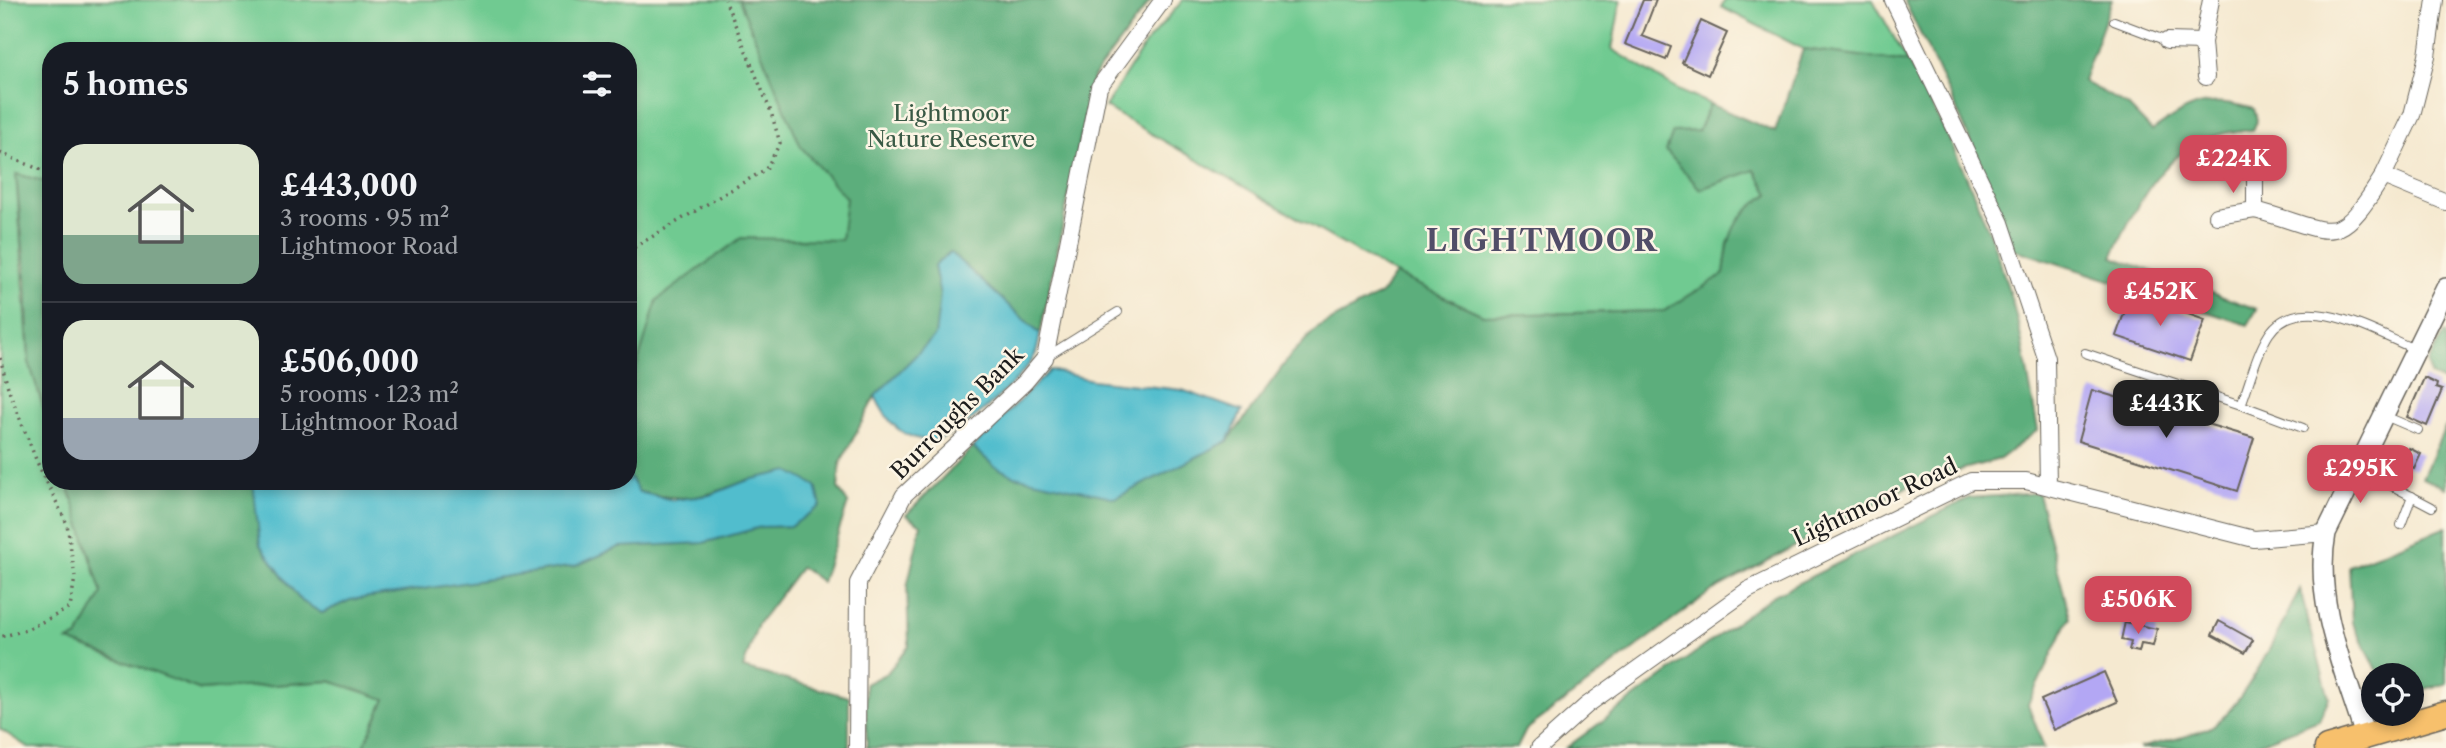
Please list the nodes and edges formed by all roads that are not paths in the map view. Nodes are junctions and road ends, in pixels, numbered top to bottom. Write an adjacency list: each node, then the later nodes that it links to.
1 (1163, 0): 18 (street, Burroughs Bank)
2 (1893, 0): 24 (street)
3 (2211, 0): 7 (street)
4 (2435, 0): 9 (street)
5 (2114, 21): 6 (lane)
6 (2167, 41): 7 (street)
7 (2203, 42): 8 (street)
8 (2206, 77)
9 (2382, 176): 11 (street); 12 (street)
10 (2255, 181): 12 (street)
11 (2446, 202)
12 (2255, 210): 13 (street)
13 (2217, 216)
14 (2446, 288): 16 (street)
15 (1118, 312): 18 (lane)
16 (2417, 351): 19 (lane); 20 (street)
17 (2085, 353): 19 (lane)
18 (1045, 358): 31 (street, Burroughs Bank)
19 (2241, 405): 21 (lane)
20 (2385, 416): 22 (lane); 23 (street)
21 (2303, 428)
22 (2418, 430)
23 (2357, 468): 25 (lane); 28 (street)
24 (2048, 486): 28 (street, Lightmoor Road); 32 (street, Lightmoor Road)
25 (2412, 496): 26 (lane); 27 (lane)
26 (2432, 507)
27 (2401, 525)
28 (2326, 533): 30 (street)
29 (2446, 713): 30 (main road)
30 (2365, 736): 33 (main road)
31 (858, 748)
32 (1539, 748)
33 (2327, 748)

